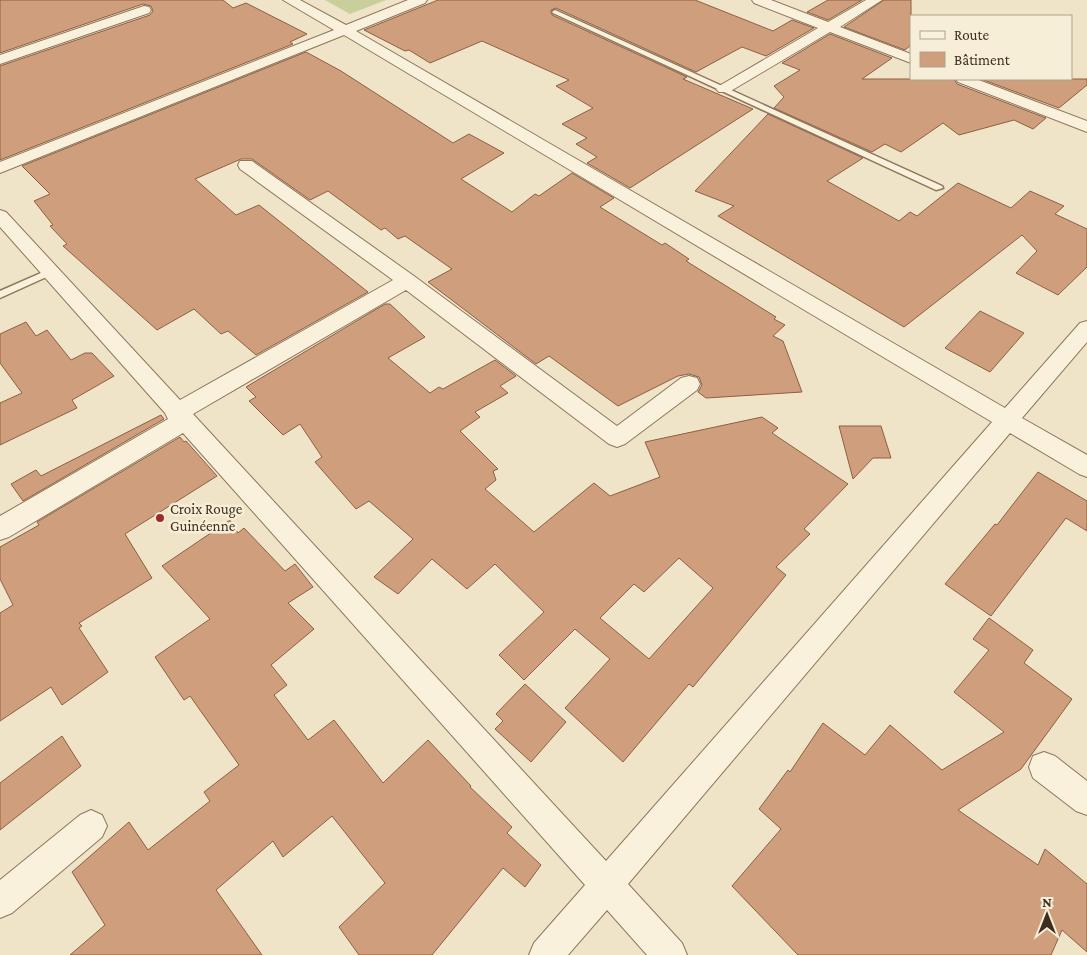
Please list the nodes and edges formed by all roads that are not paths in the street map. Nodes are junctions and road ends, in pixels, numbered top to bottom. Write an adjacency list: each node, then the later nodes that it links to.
1 (290, 0): 8 (street)
2 (420, 0): 8 (street)
3 (759, 0): 7 (street)
4 (875, 0): 7 (street)
5 (144, 10): 10 (street)
6 (555, 12): 12 (lane)
7 (830, 28): 9 (street); 12 (street)
8 (345, 30): 15 (street); 24 (street)
9 (910, 59)
10 (0, 60)
11 (965, 80): 13 (street)
12 (724, 89): 16 (lane)
13 (1087, 127)
14 (246, 165): 19 (street)
15 (0, 168)
16 (939, 188)
17 (0, 216): 18 (street)
18 (50, 272): 20 (lane); 23 (street)
19 (407, 281): 22 (street); 23 (street)
20 (0, 296)
21 (1087, 328): 24 (street)
22 (689, 384)
23 (180, 417): 26 (street); 30 (street)
24 (1007, 421): 25 (street); 30 (street)
25 (1087, 467)
26 (0, 529)
27 (1044, 767): 28 (street)
28 (1087, 800)
29 (91, 826): 31 (street)
30 (607, 885): 32 (street); 33 (street)
31 (0, 901)
32 (546, 955)
33 (670, 955)

